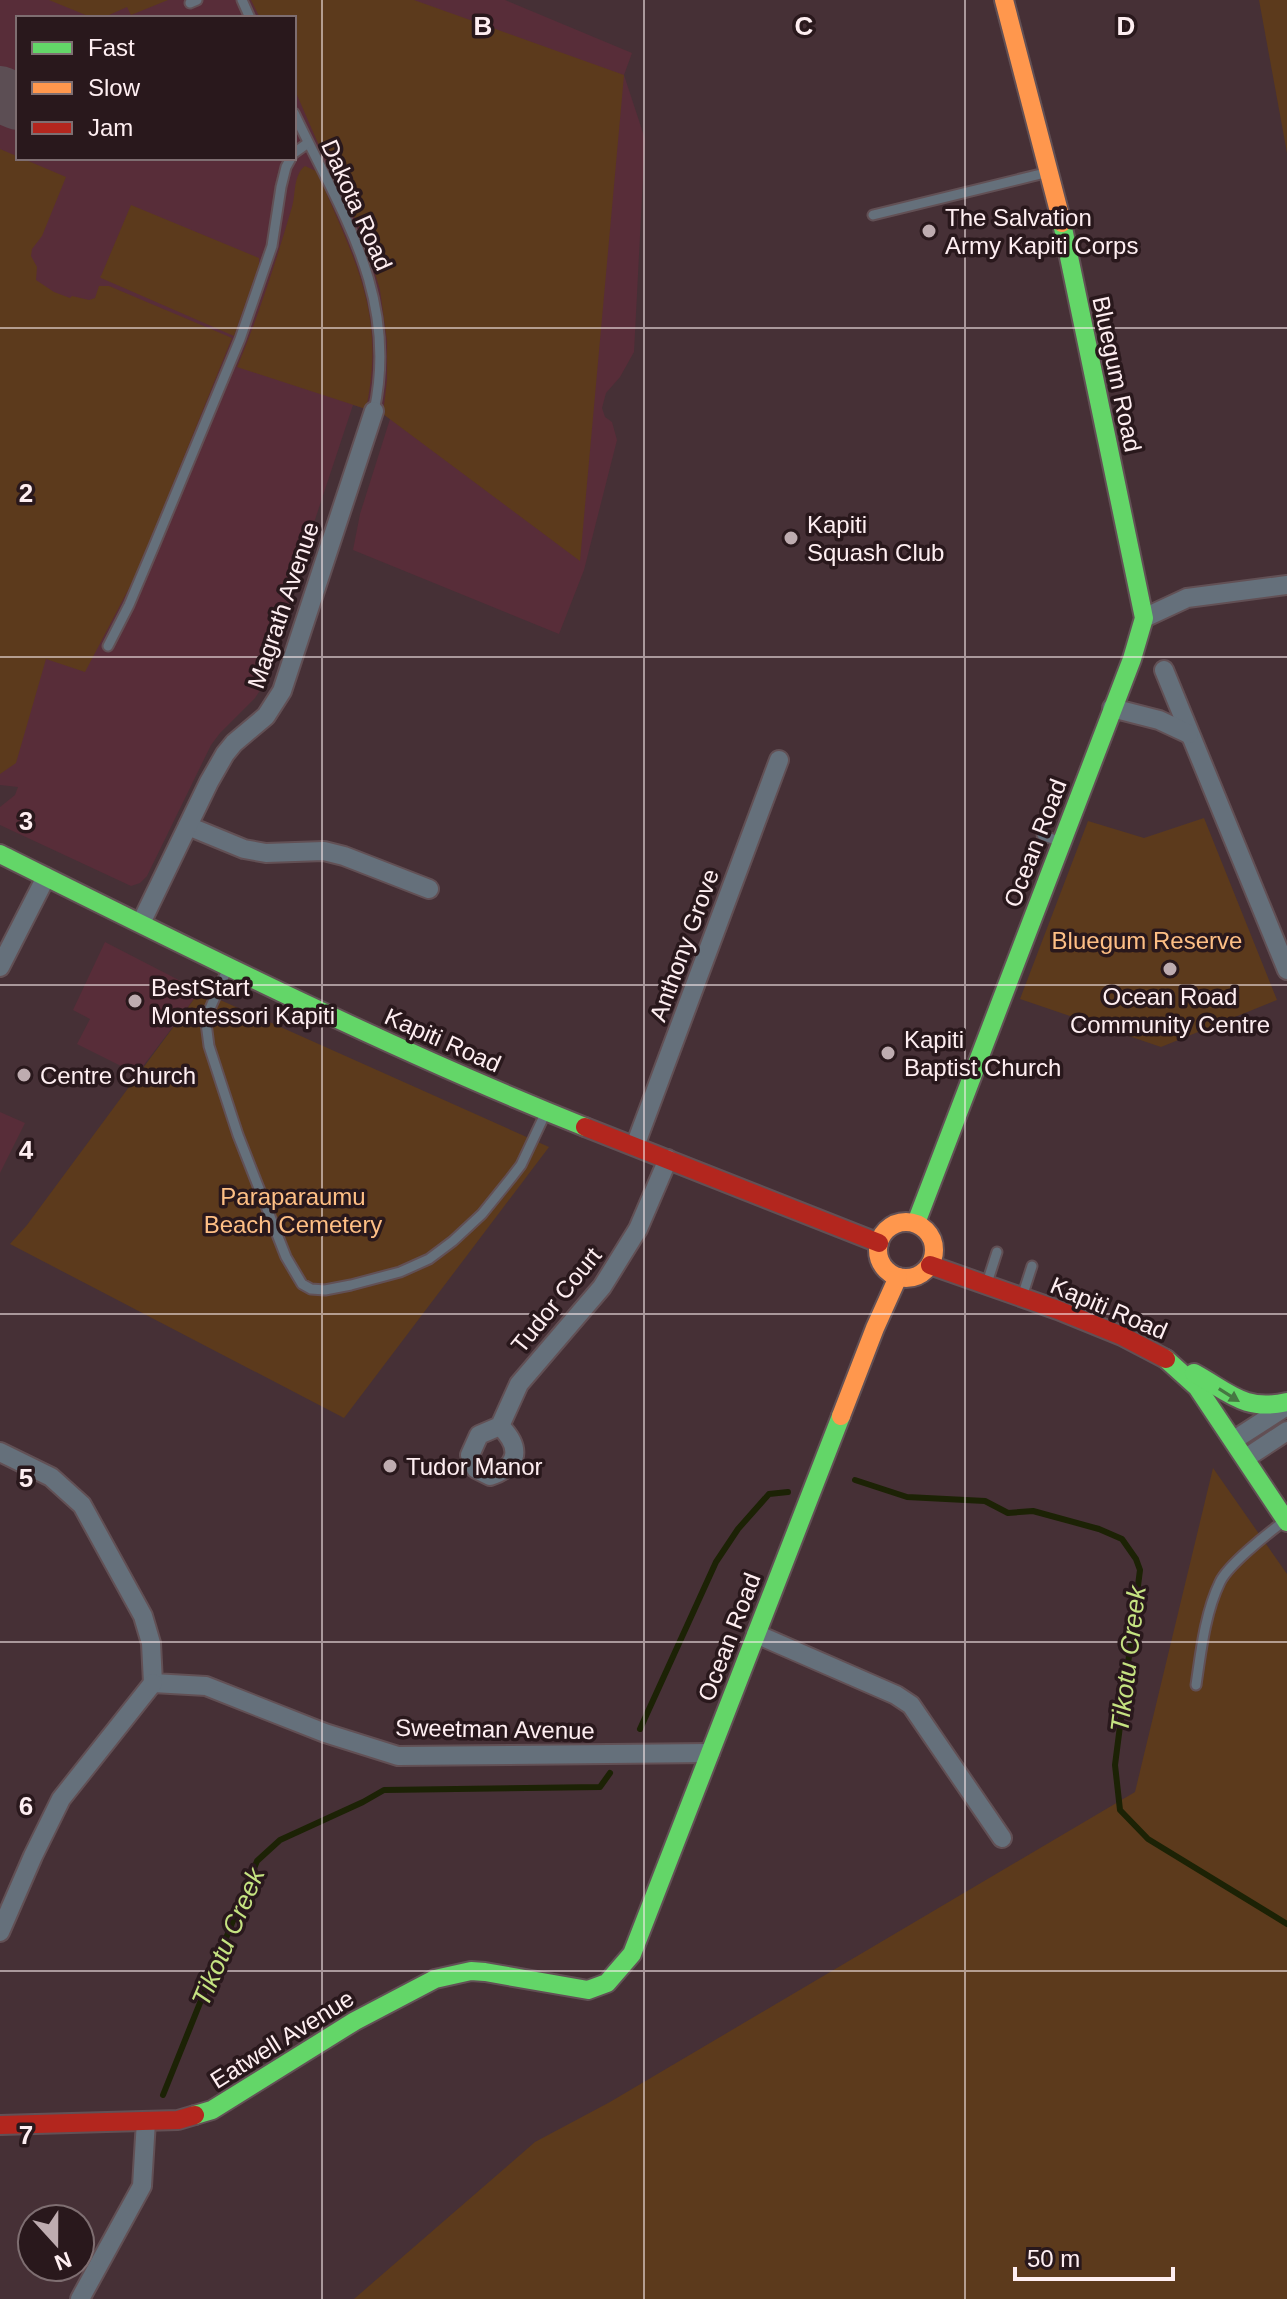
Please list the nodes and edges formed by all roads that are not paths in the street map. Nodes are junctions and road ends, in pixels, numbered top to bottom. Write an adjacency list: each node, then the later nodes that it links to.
1 (1004, 0): 6 (street, Bluegum Road)
2 (296, 117): 3 (lane, Dakota Road)
3 (308, 143): 4 (lane); 8 (lane, Dakota Road)
4 (296, 153)
5 (290, 160): 11 (lane)
6 (1050, 172): 7 (lane); 10 (street, Bluegum Road)
7 (873, 215)
8 (374, 411): 16 (street, Magrath Avenue)
9 (1287, 585): 10 (street)
10 (1144, 618): 13 (street, Ocean Road)
11 (108, 646)
12 (1164, 670): 14 (street)
13 (1112, 708): 14 (street); 18 (street, Ocean Road)
14 (1189, 734): 23 (street)
15 (779, 760): 28 (street, Anthony Grove)
16 (188, 826): 21 (street); 22 (street, Magrath Avenue)
17 (1042, 835): 18 (lane)
18 (1061, 842): 30 (street, Ocean Road)
19 (0, 854): 20 (street, Kapiti Road)
20 (46, 877): 22 (street, Kapiti Road); 24 (street)
21 (429, 889)
22 (141, 923): 25 (street, Kapiti Road)
23 (1281, 939): 26 (street)
24 (0, 967)
25 (228, 967): 27 (street, Kapiti Road); 27 (lane)
26 (1287, 970)
27 (546, 1111): 28 (street, Kapiti Road)
28 (635, 1146): 29 (street, Kapiti Road)
29 (668, 1159): 31 (street, Kapiti Road); 40 (street, Tudor Court)
30 (916, 1223): 31 (street); 33 (street)
31 (879, 1243): 35 (street)
32 (997, 1252): 36 (lane)
33 (930, 1265): 35 (street); 36 (street, Kapiti Road)
34 (1032, 1266): 37 (lane)
35 (898, 1277): 46 (street, Ocean Road)
36 (986, 1285): 37 (street, Kapiti Road)
37 (1022, 1297): 38 (street, Kapiti Road)
38 (1176, 1366): 39 (street, one-way to 39); 42 (street, Kapiti Road)
39 (1287, 1404): 42 (street)
40 (500, 1426)
41 (1287, 1431): 44 (street)
42 (1234, 1440): 44 (street, Kapiti Road)
43 (0, 1452): 47 (street)
44 (1246, 1458): 45 (street, Kapiti Road)
45 (1286, 1521): 48 (lane)
46 (756, 1634): 49 (street, Ocean Road); 50 (street)
47 (153, 1683): 49 (street, Sweetman Avenue); 51 (street)
48 (1196, 1685)
49 (710, 1753): 52 (street, Ocean Road)
50 (1002, 1838)
51 (0, 1932)
52 (581, 1990): 53 (street, Eatwell Avenue)
53 (146, 2121): 54 (street, Eatwell Avenue); 55 (street)
54 (0, 2125)
55 (80, 2299)

